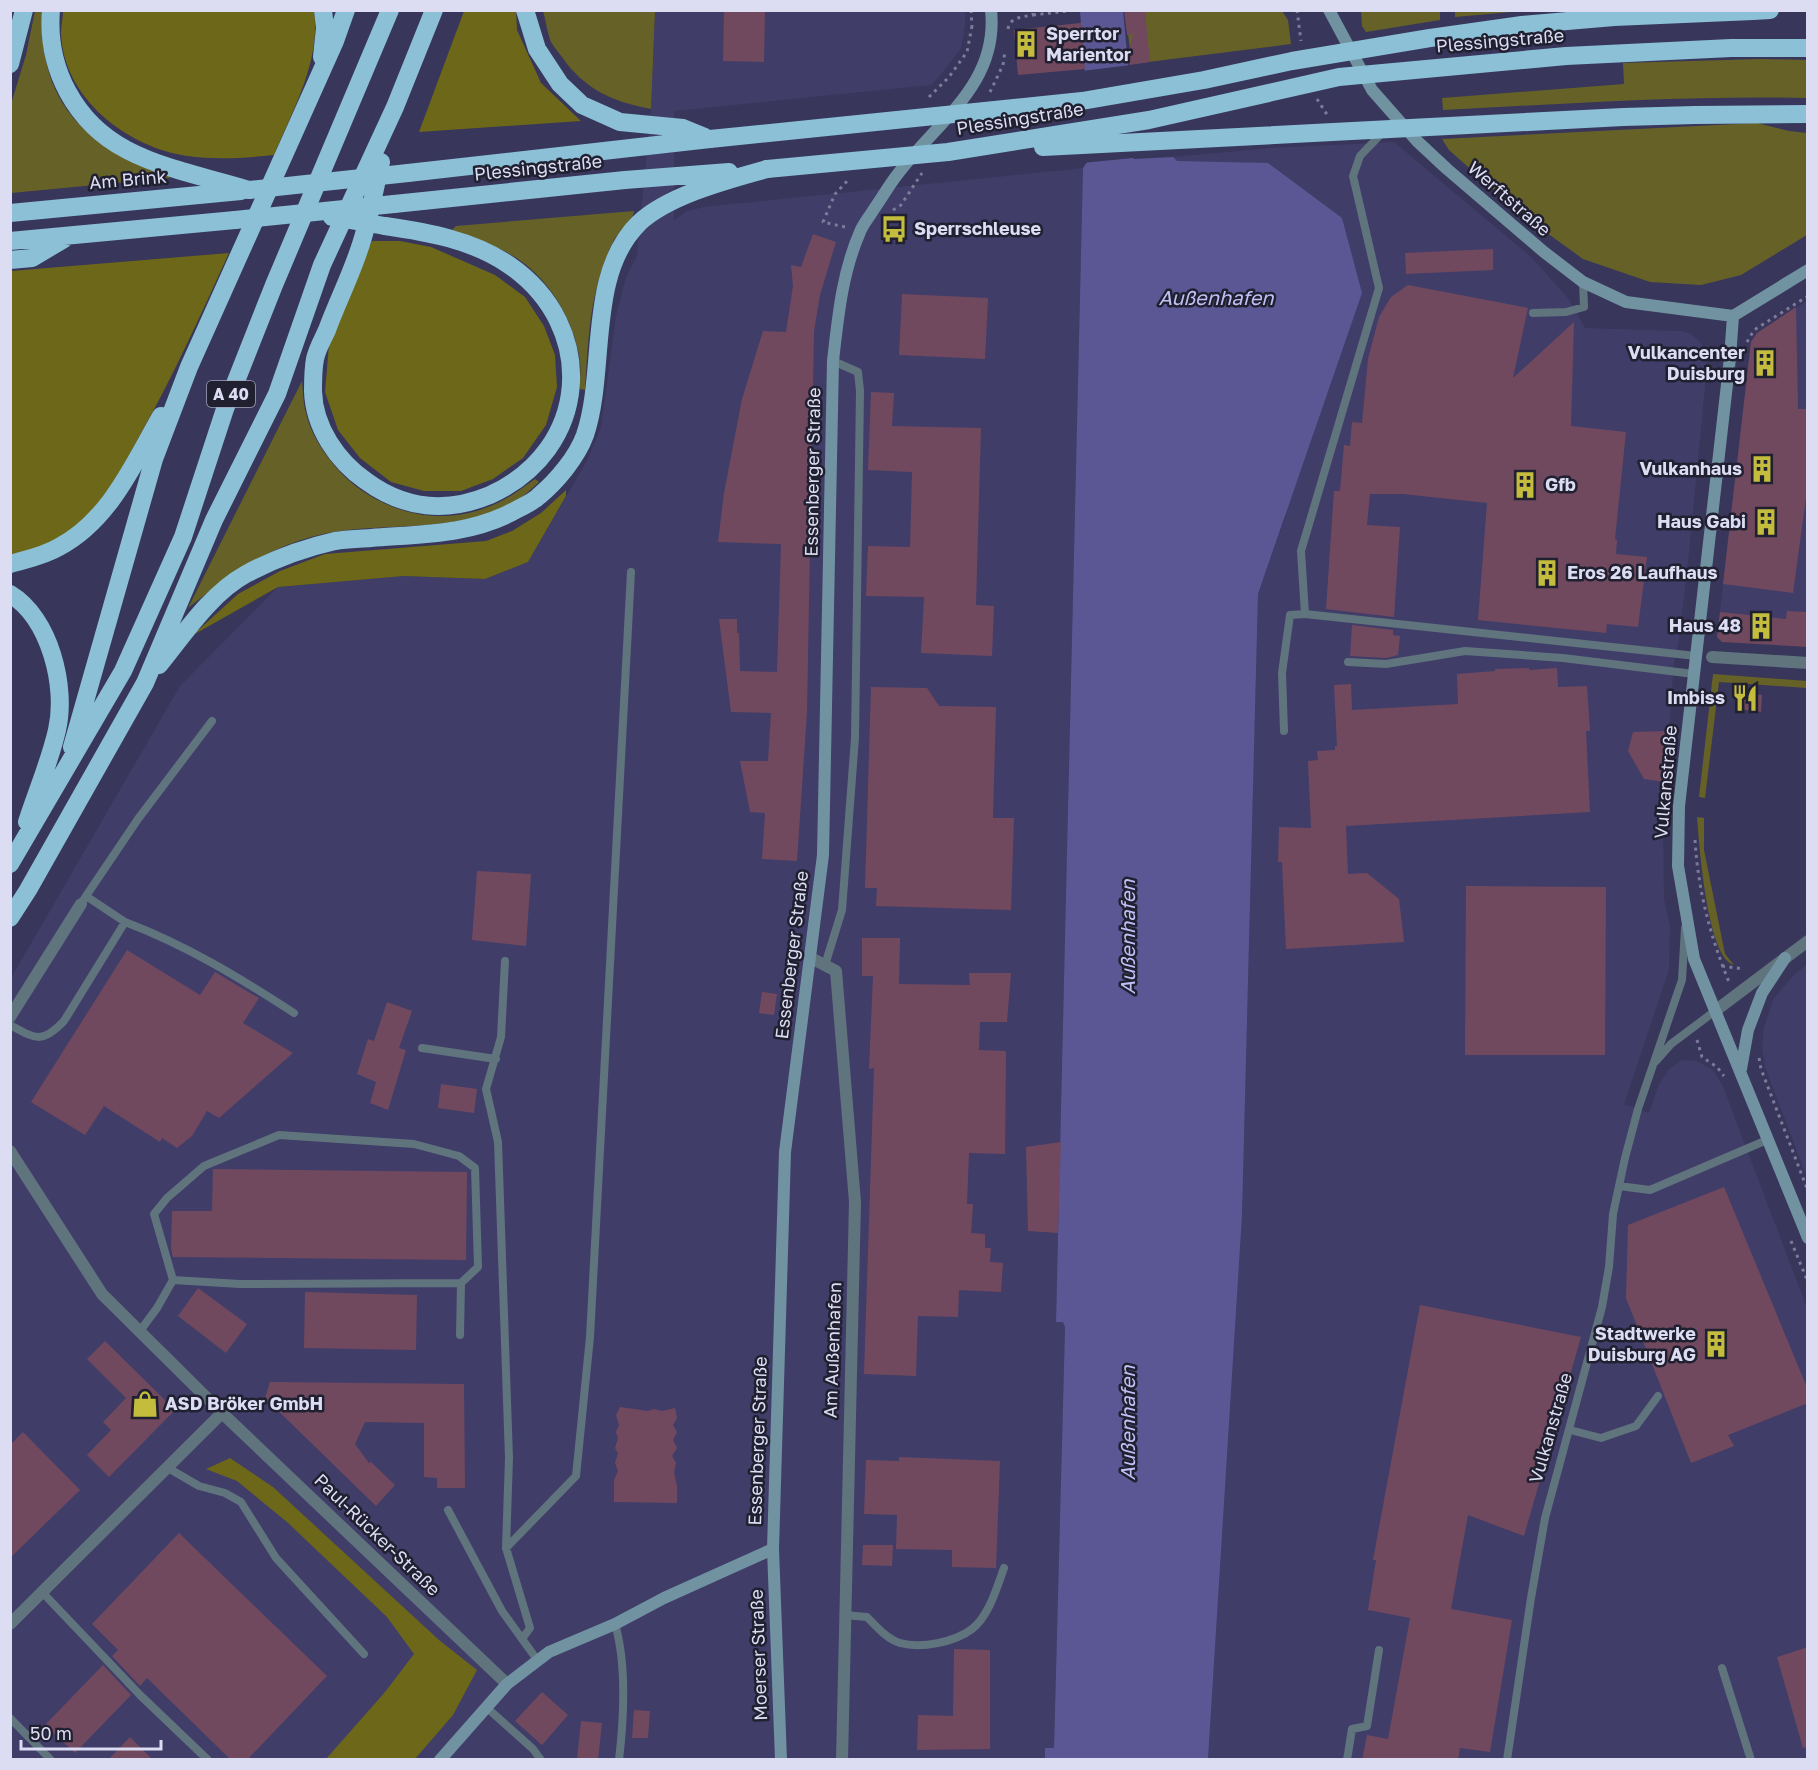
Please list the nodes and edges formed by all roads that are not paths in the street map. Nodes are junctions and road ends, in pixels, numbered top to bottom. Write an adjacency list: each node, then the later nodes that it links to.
1 (24, 10): 13 (highway)
2 (51, 10): 23 (highway)
3 (323, 10): 14 (highway)
4 (346, 10): 14 (highway)
5 (390, 10): 47 (highway, A 40)
6 (434, 10): 17 (highway, A 40)
7 (525, 10): 20 (highway)
8 (991, 10): 33 (street, Essenberger Straße)
9 (1329, 10): 19 (street, Werftstraße)
10 (1770, 10): 11 (highway)
11 (1753, 11): 16 (highway, bridge)
12 (1808, 48): 15 (highway, Plessingstraße, bridge)
13 (10, 64)
14 (320, 74): 34 (highway)
15 (1339, 77): 16 (highway, bridge); 21 (highway, Plessingstraße, bridge)
16 (1204, 80): 20 (highway, Plessingstraße, bridge)
17 (395, 106): 25 (highway, bridge); 44 (highway, A 40)
18 (1802, 115): 21 (highway, bridge)
19 (1397, 118): 30 (street, Werftstraße); 38 (lane)
20 (710, 139): 23 (highway, Plessingstraße, bridge)
21 (948, 152): 22 (highway, Plessingstraße, bridge)
22 (767, 169): 25 (highway, Plessingstraße, bridge); 44 (highway)
23 (249, 190): 24 (highway, Am Brink)
24 (10, 213)
25 (310, 214): 26 (highway, Plessingstraße, bridge)
26 (68, 237): 27 (highway); 28 (highway)
27 (10, 241)
28 (10, 260)
29 (1808, 270): 32 (street)
30 (1583, 282): 31 (lane); 32 (street, Werftstraße)
31 (1533, 313)
32 (1733, 316): 39 (street, Vulkanstraße)
33 (833, 361): 54 (street, Essenberger Straße); 57 (lane)
34 (189, 367): 35 (highway); 47 (highway)
35 (10, 564)
36 (631, 573): 79 (lane)
37 (10, 594): 48 (highway)
38 (1305, 614): 39 (lane); 46 (lane)
39 (1696, 656): 43 (street, Vulkanstraße)
40 (1712, 657): 42 (street)
41 (1348, 662): 43 (lane)
42 (1808, 663)
43 (1694, 674): 51 (street, Vulkanstraße)
44 (145, 683): 50 (highway, A 40)
45 (212, 721): 49 (lane)
46 (1284, 731)
47 (64, 773): 48 (highway, A 40)
48 (14, 858)
49 (83, 900): 52 (lane); 60 (street)
50 (10, 918)
51 (1686, 919): 58 (street, Vulkanstraße); 64 (lane, Vulkanstraße)
52 (125, 922): 59 (lane); 61 (lane)
53 (1808, 941): 55 (street)
54 (811, 958): 57 (street); 80 (street, Essenberger Straße)
55 (1785, 958): 58 (street); 65 (street)
56 (505, 960): 63 (lane)
57 (825, 965): 83 (street, Am Außenhafen)
58 (1715, 1011): 64 (lane); 65 (street, Vulkanstraße)
59 (294, 1013)
60 (10, 1017)
61 (10, 1025)
62 (422, 1048): 63 (lane)
63 (496, 1059): 79 (lane)
64 (1652, 1065): 68 (lane, Vulkanstraße)
65 (1740, 1070): 66 (street, Vulkanstraße)
66 (1767, 1140): 68 (lane); 69 (street, Vulkanstraße)
67 (10, 1151): 72 (street, Paul-Rücker-Straße)
68 (1619, 1186): 76 (lane, Vulkanstraße)
69 (1808, 1238)
70 (173, 1280): 71 (lane); 71 (lane); 72 (lane)
71 (461, 1283): 73 (lane)
72 (140, 1331): 75 (street, Paul-Rücker-Straße)
73 (460, 1335)
74 (1658, 1396): 76 (lane)
75 (222, 1413): 77 (street); 91 (street, Paul-Rücker-Straße)
76 (1570, 1430): 102 (lane, Vulkanstraße)
77 (168, 1468): 82 (street); 88 (lane)
78 (448, 1510): 86 (lane)
79 (506, 1548): 86 (lane)
80 (774, 1549): 85 (street, Essenberger Straße); 99 (street, Moerser Straße)
81 (1004, 1568): 83 (lane)
82 (42, 1592): 84 (street); 95 (lane)
83 (844, 1615): 100 (street, Am Außenhafen)
84 (10, 1624)
85 (615, 1624): 89 (street, Essenberger Straße); 98 (lane)
86 (522, 1639): 89 (lane)
87 (1379, 1650): 101 (lane)
88 (364, 1654)
89 (538, 1661): 91 (street, Essenberger Straße)
90 (1722, 1668): 103 (lane)
91 (507, 1684): 92 (street, Essenberger Straße)
92 (486, 1707): 96 (street, Essenberger Straße); 97 (lane)
93 (10, 1718): 94 (lane)
94 (51, 1760)
95 (208, 1760)
96 (440, 1760)
97 (541, 1760)
98 (619, 1760)
99 (780, 1760)
100 (842, 1760)
101 (1347, 1760)
102 (1507, 1760)
103 (1751, 1760)

